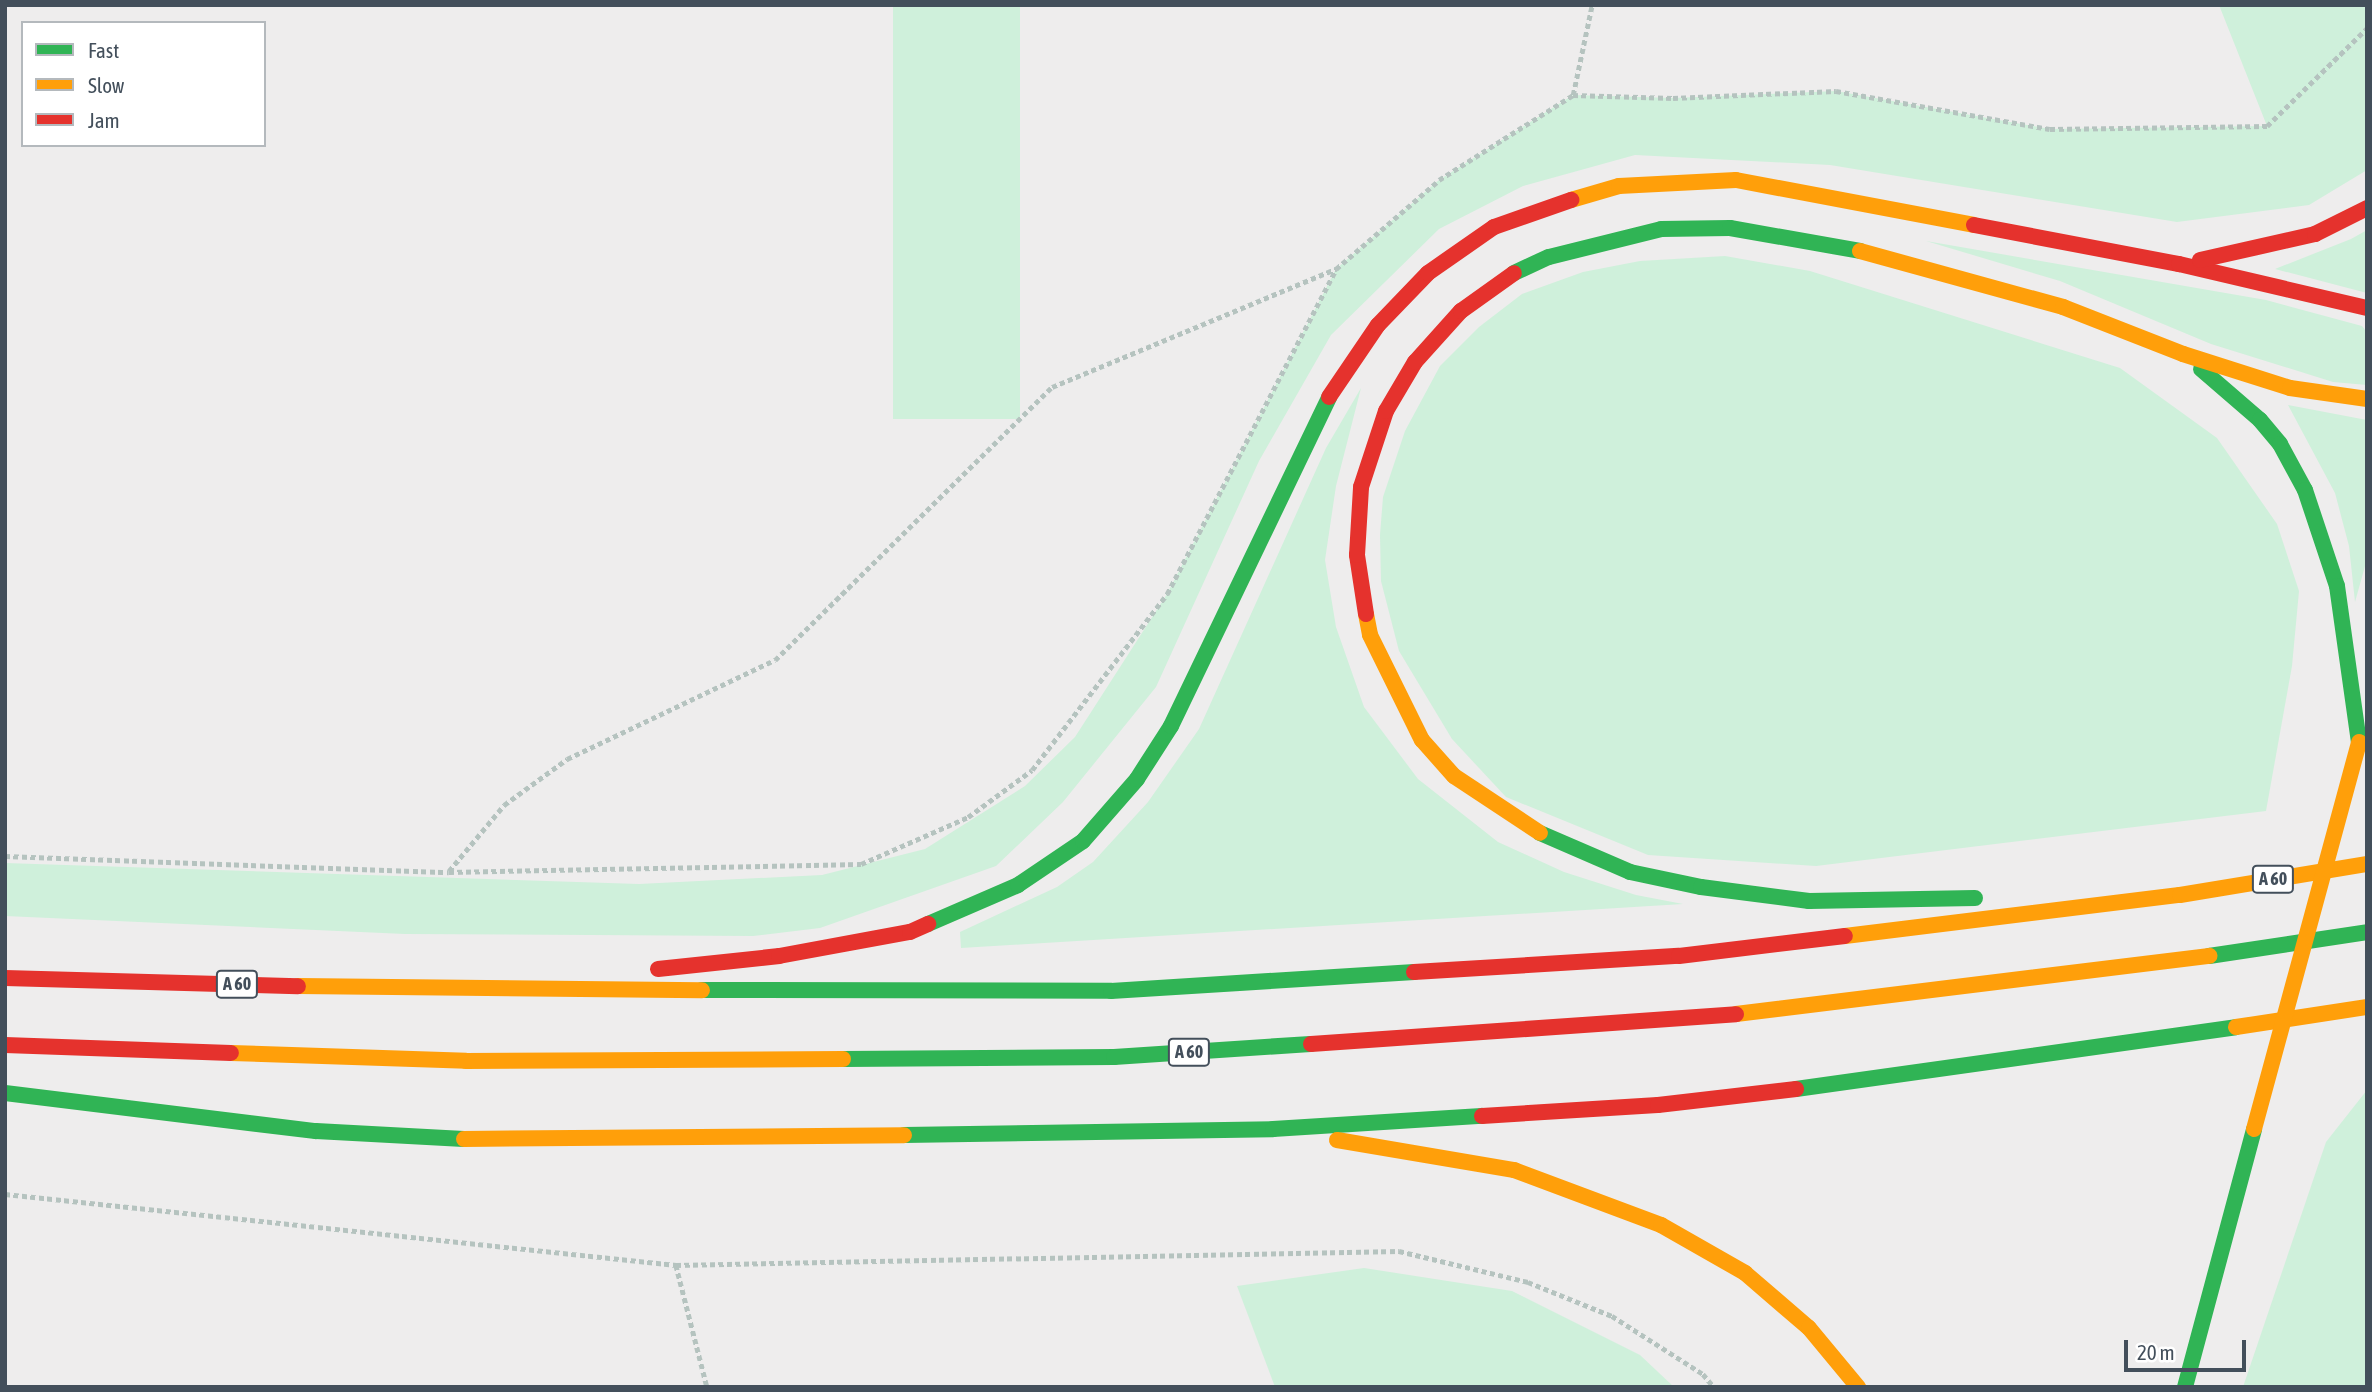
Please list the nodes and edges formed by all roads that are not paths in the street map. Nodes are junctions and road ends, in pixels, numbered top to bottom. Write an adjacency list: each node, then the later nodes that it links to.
1 (2367, 208): 2 (main road)
2 (2179, 264): 3 (main road); 14 (main road)
3 (2367, 308)
4 (2183, 354): 5 (main road); 7 (main road); 10 (main road)
5 (2367, 399)
6 (2367, 715): 7 (main road)
7 (2359, 742): 20 (main road, bridge)
8 (2367, 864): 9 (main road, A 60)
9 (2180, 895): 11 (main road); 14 (main road, A 60)
10 (1988, 898)
11 (2015, 898)
12 (2367, 932): 16 (main road, A 60)
13 (5, 978): 14 (main road, A 60)
14 (468, 990)
15 (2367, 1007): 18 (main road)
16 (5, 1045)
17 (5, 1093): 18 (main road)
18 (1273, 1129): 19 (main road)
19 (1858, 1387)
20 (2185, 1387)

